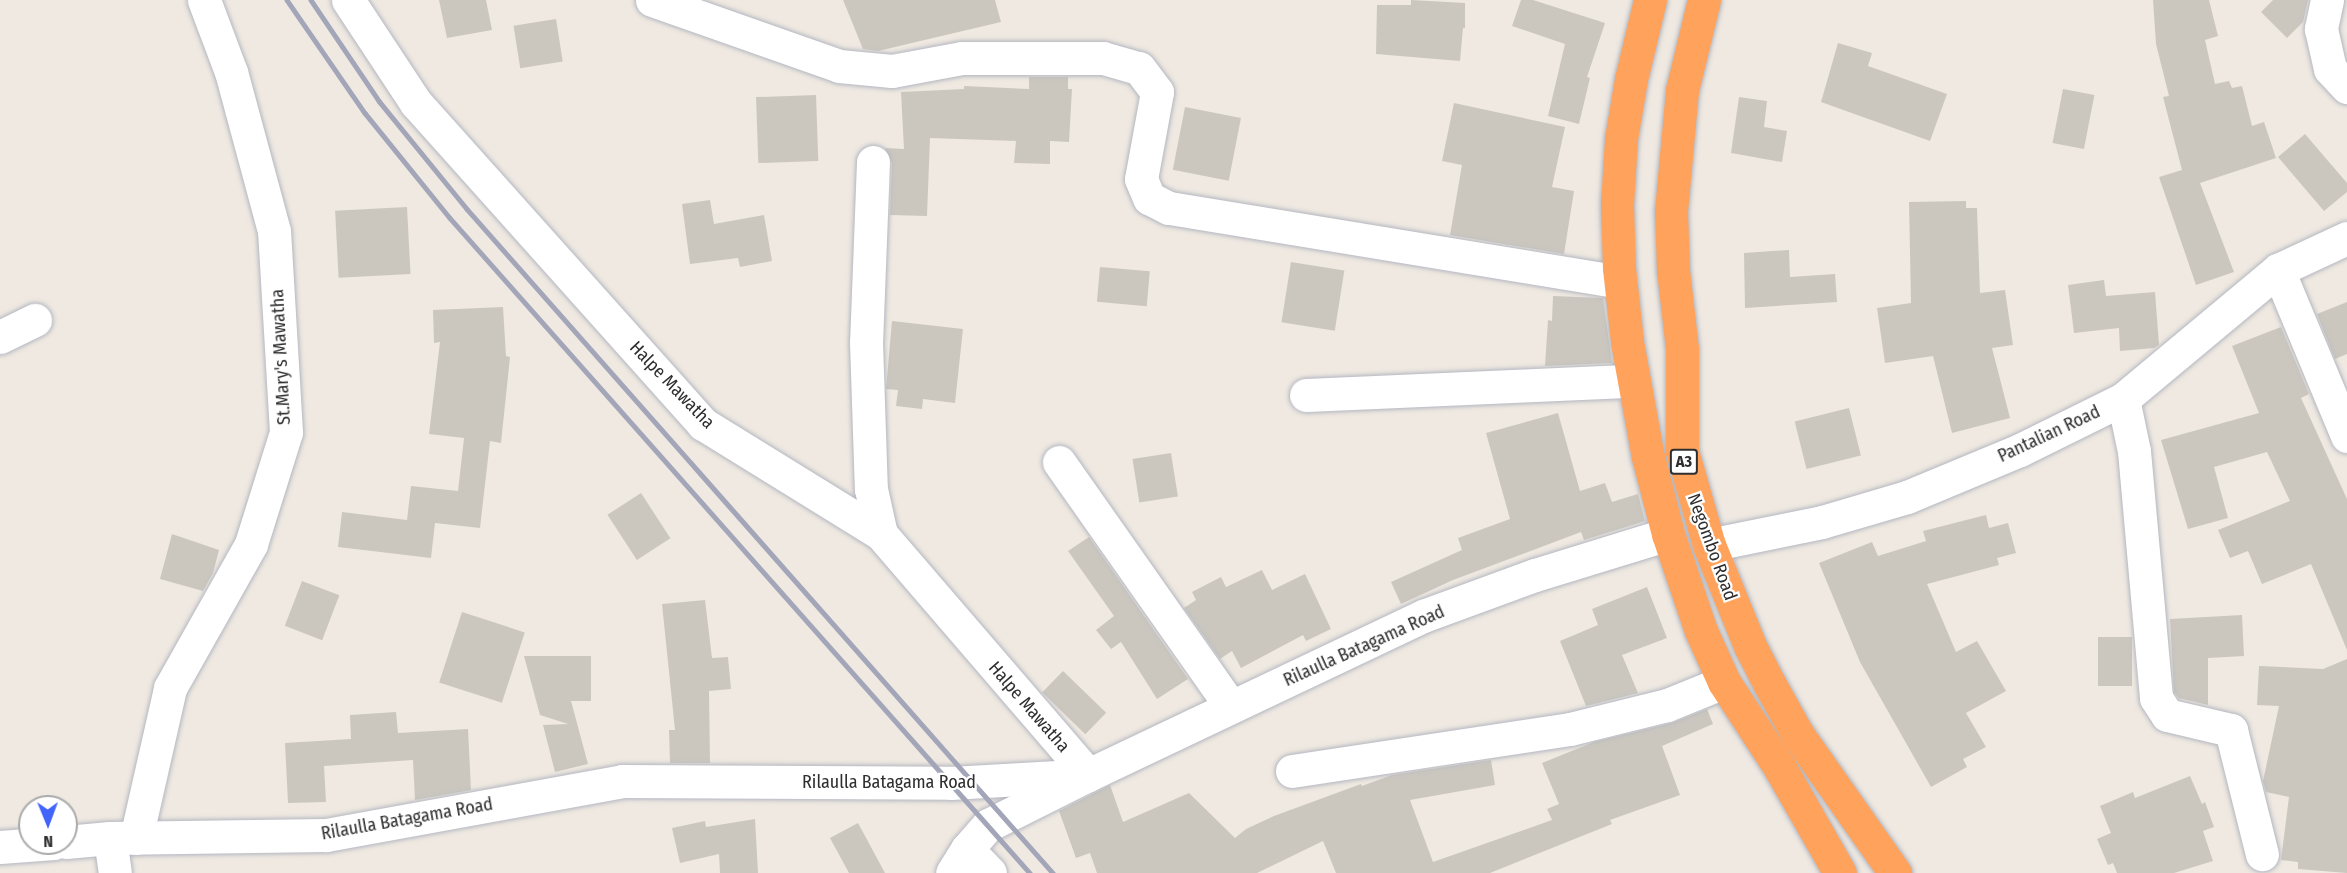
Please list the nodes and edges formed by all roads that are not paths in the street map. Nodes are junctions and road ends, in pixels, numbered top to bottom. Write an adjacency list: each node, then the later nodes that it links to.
1 (204, 0): 26 (street, St.Mary's Mawatha)
2 (348, 0): 19 (street, Halpe Mawatha)
3 (652, 0): 11 (street)
4 (1650, 0): 11 (highway, Negombo Road / A3)
5 (1704, 0): 21 (highway, Negombo Road / A3)
6 (2327, 0): 7 (street)
7 (2347, 87)
8 (873, 162): 19 (street)
9 (2347, 238): 10 (street, Pantalian Road)
10 (2278, 270): 16 (street, Pantalian Road); 17 (street)
11 (1620, 282): 14 (highway, Negombo Road / A3)
12 (35, 320): 13 (street)
13 (0, 338)
14 (1633, 381): 15 (street); 20 (highway, Negombo Road / A3)
15 (1306, 395)
16 (2123, 399): 21 (street, Pantalian Road); 30 (street)
17 (2347, 436)
18 (1059, 462): 23 (street)
19 (881, 534): 25 (street, Halpe Mawatha)
20 (1668, 534): 22 (highway, Negombo Road / A3); 23 (street, Rilaulla Batagama Road)
21 (1709, 545): 35 (highway, Negombo Road / A3)
22 (1724, 682): 24 (street); 34 (highway, Negombo Road / A3)
23 (1231, 707): 25 (street, Rilaulla Batagama Road)
24 (1292, 771)
25 (1088, 775): 26 (street, Rilaulla Batagama Road); 31 (street)
26 (123, 838): 27 (street, Rilaulla Batagama Road); 32 (street)
27 (78, 841)
28 (18, 846): 29 (street)
29 (0, 847)
30 (2262, 854)
31 (960, 861): 33 (street)
32 (115, 873)
33 (990, 873)
34 (1840, 873)
35 (1895, 873)

